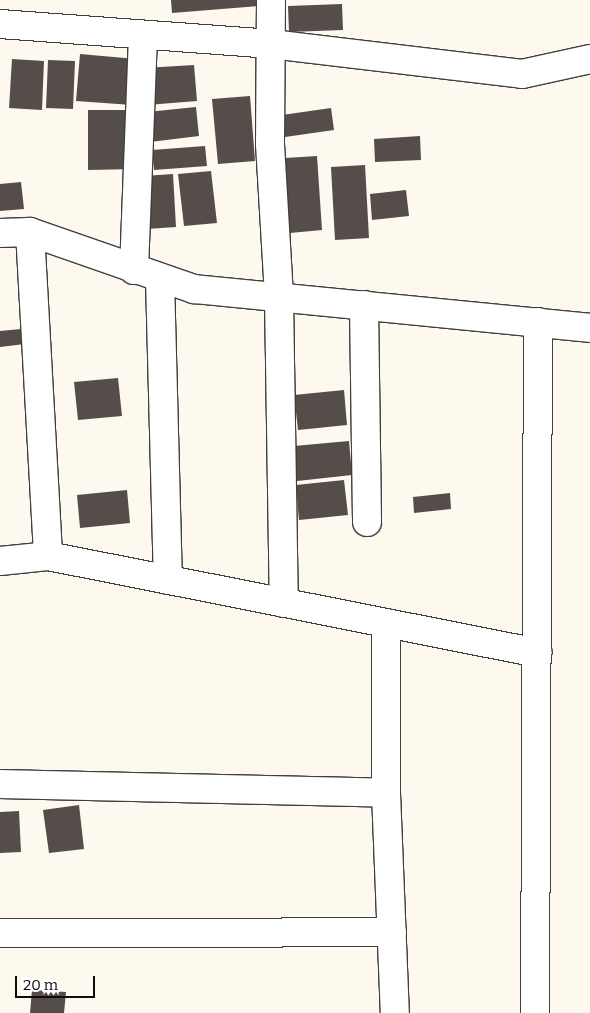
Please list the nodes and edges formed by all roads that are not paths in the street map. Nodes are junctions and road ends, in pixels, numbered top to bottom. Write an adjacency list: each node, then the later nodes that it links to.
1 (271, 0): 4 (street)
2 (0, 24): 3 (street)
3 (143, 35): 4 (street); 8 (street)
4 (271, 44): 5 (street); 10 (street)
5 (590, 59)
6 (0, 232): 7 (street)
7 (30, 232): 8 (street); 15 (street)
8 (134, 270): 9 (street)
9 (160, 279): 10 (street); 17 (street)
10 (279, 297): 11 (street); 18 (street)
11 (364, 305): 12 (street); 14 (street)
12 (538, 322): 13 (street); 20 (street)
13 (590, 328)
14 (368, 522)
15 (48, 556): 16 (street); 17 (street)
16 (0, 561)
17 (168, 580): 18 (street)
18 (284, 603): 19 (street)
19 (386, 623): 20 (street); 22 (street)
20 (537, 654): 26 (street)
21 (0, 784): 22 (street)
22 (386, 792): 23 (street)
23 (392, 932): 24 (street); 25 (street)
24 (0, 933)
25 (395, 1013)
26 (535, 1013)

